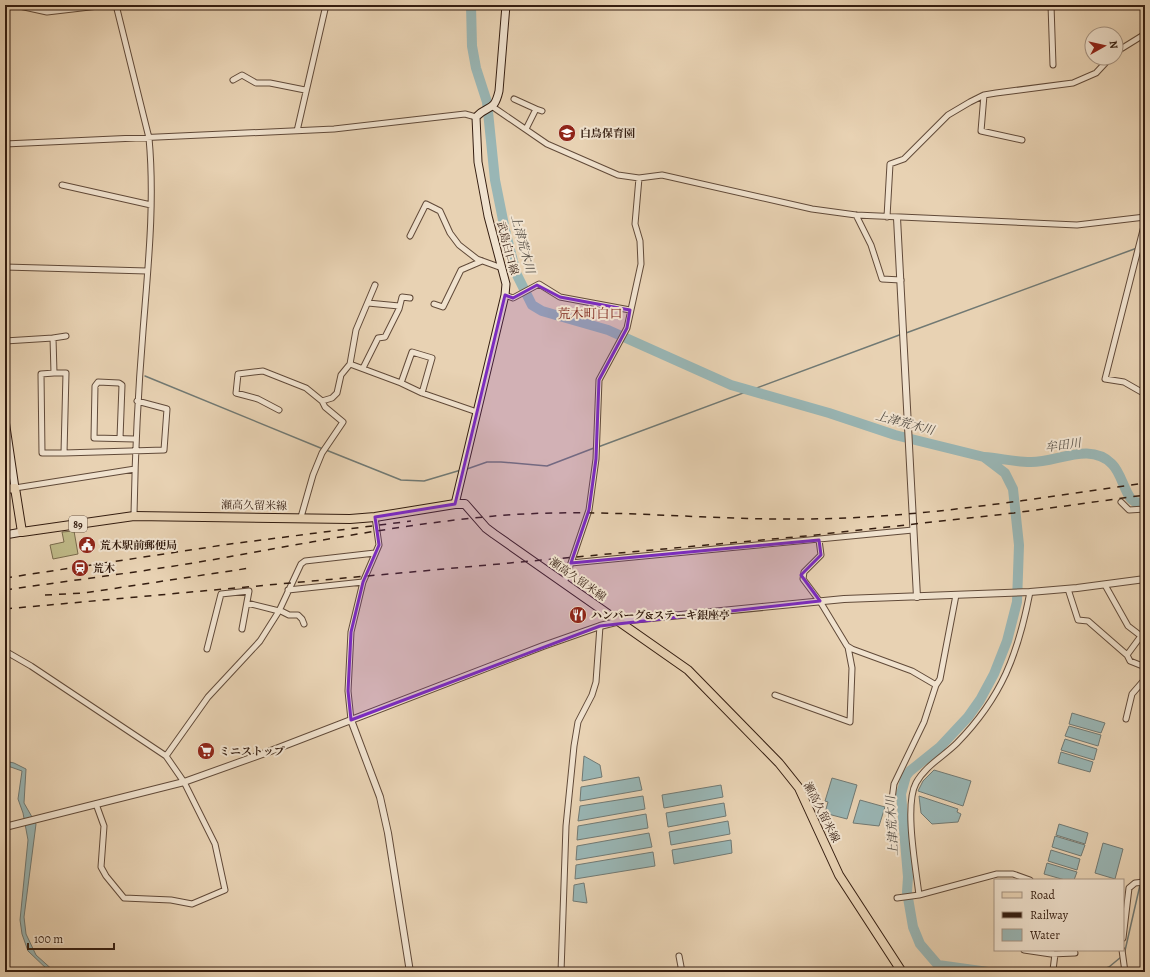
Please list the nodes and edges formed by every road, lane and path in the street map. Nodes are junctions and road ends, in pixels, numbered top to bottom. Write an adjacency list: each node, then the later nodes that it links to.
1 (15, 5): 2 (street)
2 (107, 5)
3 (116, 5): 21 (street)
4 (326, 5): 12 (street)
5 (506, 5): 15 (main road)
6 (1051, 5): 9 (street)
7 (1145, 34): 8 (street)
8 (1124, 47)
9 (1053, 64)
10 (1103, 66): 13 (street)
11 (233, 80): 12 (street)
12 (305, 90): 20 (street)
13 (984, 95): 22 (street); 29 (street)
14 (514, 98): 16 (street)
15 (493, 107): 18 (main road); 19 (street)
16 (536, 109): 17 (street); 19 (street)
17 (542, 111)
18 (478, 116): 20 (street); 35 (main road, 武島白口線)
19 (526, 129): 24 (street)
20 (297, 131): 21 (street)
21 (148, 138): 23 (street); 26 (street)
22 (1022, 140)
23 (5, 144)
24 (640, 178): 27 (street); 44 (street)
25 (62, 185): 26 (street)
26 (151, 205): 36 (street)
27 (856, 215): 29 (street); 37 (street)
28 (1145, 216): 30 (street)
29 (887, 217): 30 (street)
30 (897, 218): 37 (street)
31 (1145, 222): 53 (street)
32 (410, 236): 33 (street)
33 (482, 261): 35 (street); 42 (street)
34 (5, 267): 36 (street)
35 (502, 268): 39 (main road, 武島白口線)
36 (147, 271): 54 (street)
37 (901, 280): 73 (street)
38 (376, 285): 41 (street)
39 (505, 296): 44 (street); 57 (main road, 武島白口線)
40 (410, 298): 43 (street)
41 (368, 303): 43 (street); 48 (street)
42 (434, 304)
43 (399, 306): 49 (street)
44 (630, 310): 78 (street)
45 (66, 336): 46 (street)
46 (53, 338): 47 (street); 50 (street)
47 (5, 341)
48 (350, 364): 49 (street); 55 (street)
49 (364, 368): 51 (street)
50 (54, 373): 62 (street); 62 (street)
51 (402, 383): 52 (street); 52 (street)
52 (422, 393): 57 (street)
53 (1145, 394)
54 (137, 401): 60 (street); 63 (street)
55 (322, 401): 56 (street); 71 (street)
56 (280, 410)
57 (477, 412): 68 (main road, 武島白口線)
58 (5, 420): 61 (main road)
59 (120, 438): 59 (street); 60 (street)
60 (135, 439): 63 (street)
61 (7, 442): 65 (main road)
62 (64, 452): 63 (street)
63 (135, 452): 64 (street)
64 (135, 470): 65 (street); 70 (street)
65 (15, 488): 66 (main road); 74 (main road)
66 (5, 490)
67 (1121, 502): 69 (street)
68 (455, 504): 72 (main road, 瀬高久留米線 / 89); 81 (main road, 瀬高久留米線)
69 (1145, 509)
70 (134, 516): 71 (main road, 瀬高久留米線 / 89); 74 (main road, 瀬高久留米線 / 89)
71 (301, 517): 72 (main road, 瀬高久留米線 / 89)
72 (375, 517): 77 (street)
73 (913, 530): 76 (street); 87 (street)
74 (22, 532): 75 (main road)
75 (5, 535)
76 (819, 540): 78 (street); 88 (street)
77 (375, 553): 80 (street); 84 (street)
78 (571, 563): 81 (street)
79 (1145, 579): 82 (street)
80 (363, 582): 84 (street); 104 (street)
81 (564, 583): 91 (main road, 瀬高久留米線)
82 (1105, 585): 83 (street); 98 (street)
83 (1068, 589): 85 (street); 98 (street)
84 (288, 590): 90 (street)
85 (1030, 592): 86 (street); 112 (street)
86 (956, 595): 87 (street); 101 (street)
87 (916, 597): 88 (street)
88 (820, 601): 91 (street); 95 (street)
89 (247, 603): 90 (street); 94 (street); 96 (street)
90 (279, 610): 92 (street); 105 (street)
91 (620, 621): 93 (street); 124 (main road, 瀬高久留米線)
92 (304, 624)
93 (600, 626): 104 (street); 122 (street)
94 (242, 629)
95 (848, 647): 101 (street); 102 (street)
96 (207, 649)
97 (5, 651): 105 (street)
98 (1127, 655): 99 (street)
99 (1145, 667)
100 (1145, 679): 103 (street)
101 (936, 685): 109 (street)
102 (775, 695)
103 (1126, 719)
104 (352, 720): 106 (street); 121 (street)
105 (166, 756): 106 (street)
106 (184, 782): 107 (street); 107 (street)
107 (96, 804): 108 (street)
108 (5, 827)
109 (893, 834)
110 (1027, 879): 112 (street)
111 (1145, 882): 114 (street)
112 (919, 895): 113 (street)
113 (897, 898)
114 (1124, 908)
115 (1038, 951): 117 (street)
116 (1122, 951): 125 (street)
117 (1053, 952): 118 (street); 120 (street)
118 (1075, 953)
119 (679, 956): 123 (street)
120 (1053, 970)
121 (410, 972)
122 (561, 972)
123 (682, 972)
124 (902, 972)
125 (1125, 972)

